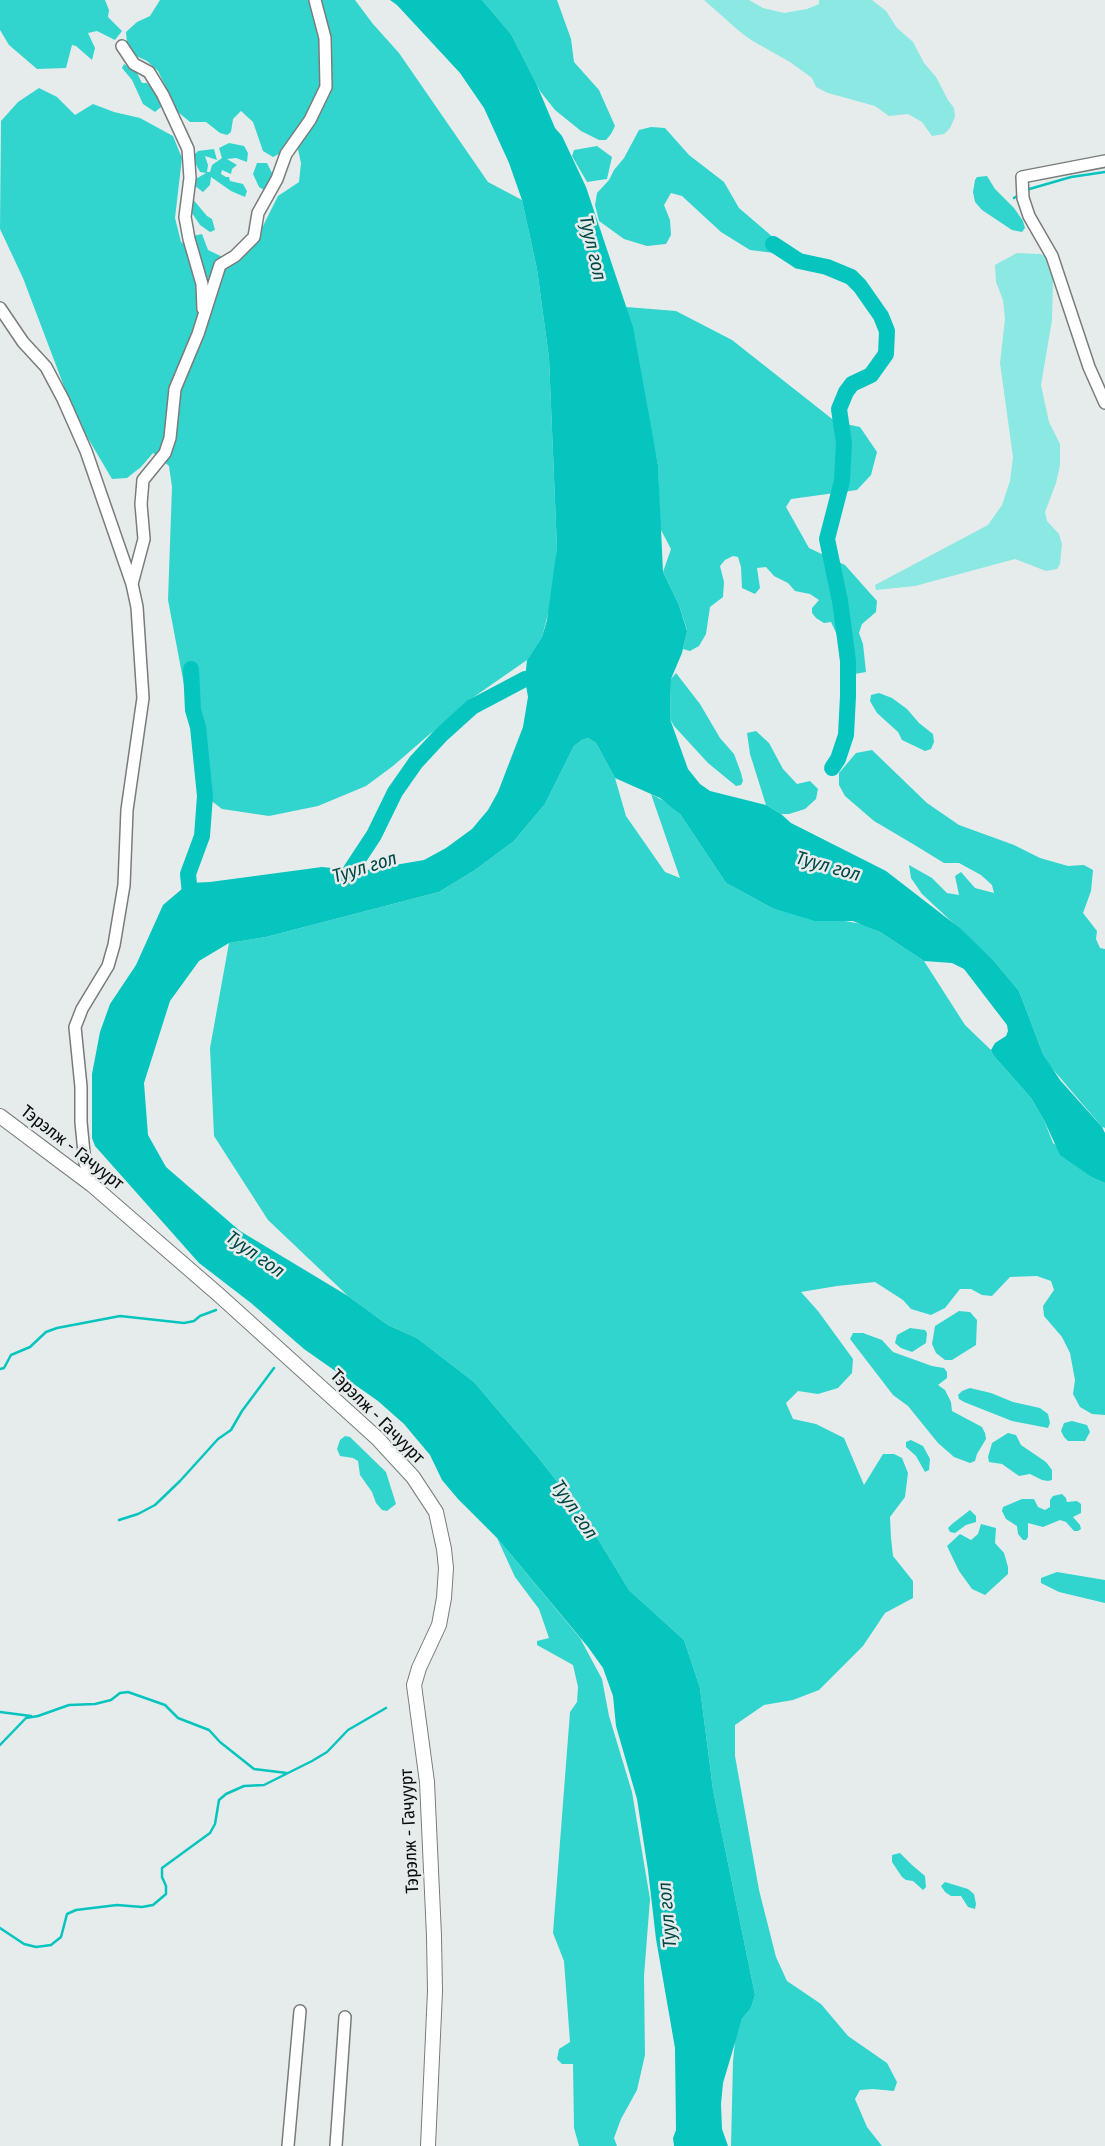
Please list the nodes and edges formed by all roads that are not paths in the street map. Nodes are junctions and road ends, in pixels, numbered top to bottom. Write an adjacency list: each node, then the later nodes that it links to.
1 (315, 0): 5 (street)
2 (122, 46): 5 (street)
3 (1105, 161): 6 (street)
4 (0, 308): 7 (street)
5 (204, 316): 7 (street)
6 (1105, 403)
7 (132, 584): 9 (street)
8 (0, 1116): 9 (main road, Тэрэлж - Гачуурт)
9 (92, 1184): 14 (main road, Тэрэлж - Гачуурт)
10 (300, 2011): 12 (street)
11 (345, 2017): 13 (street)
12 (288, 2146)
13 (336, 2146)
14 (428, 2146)

